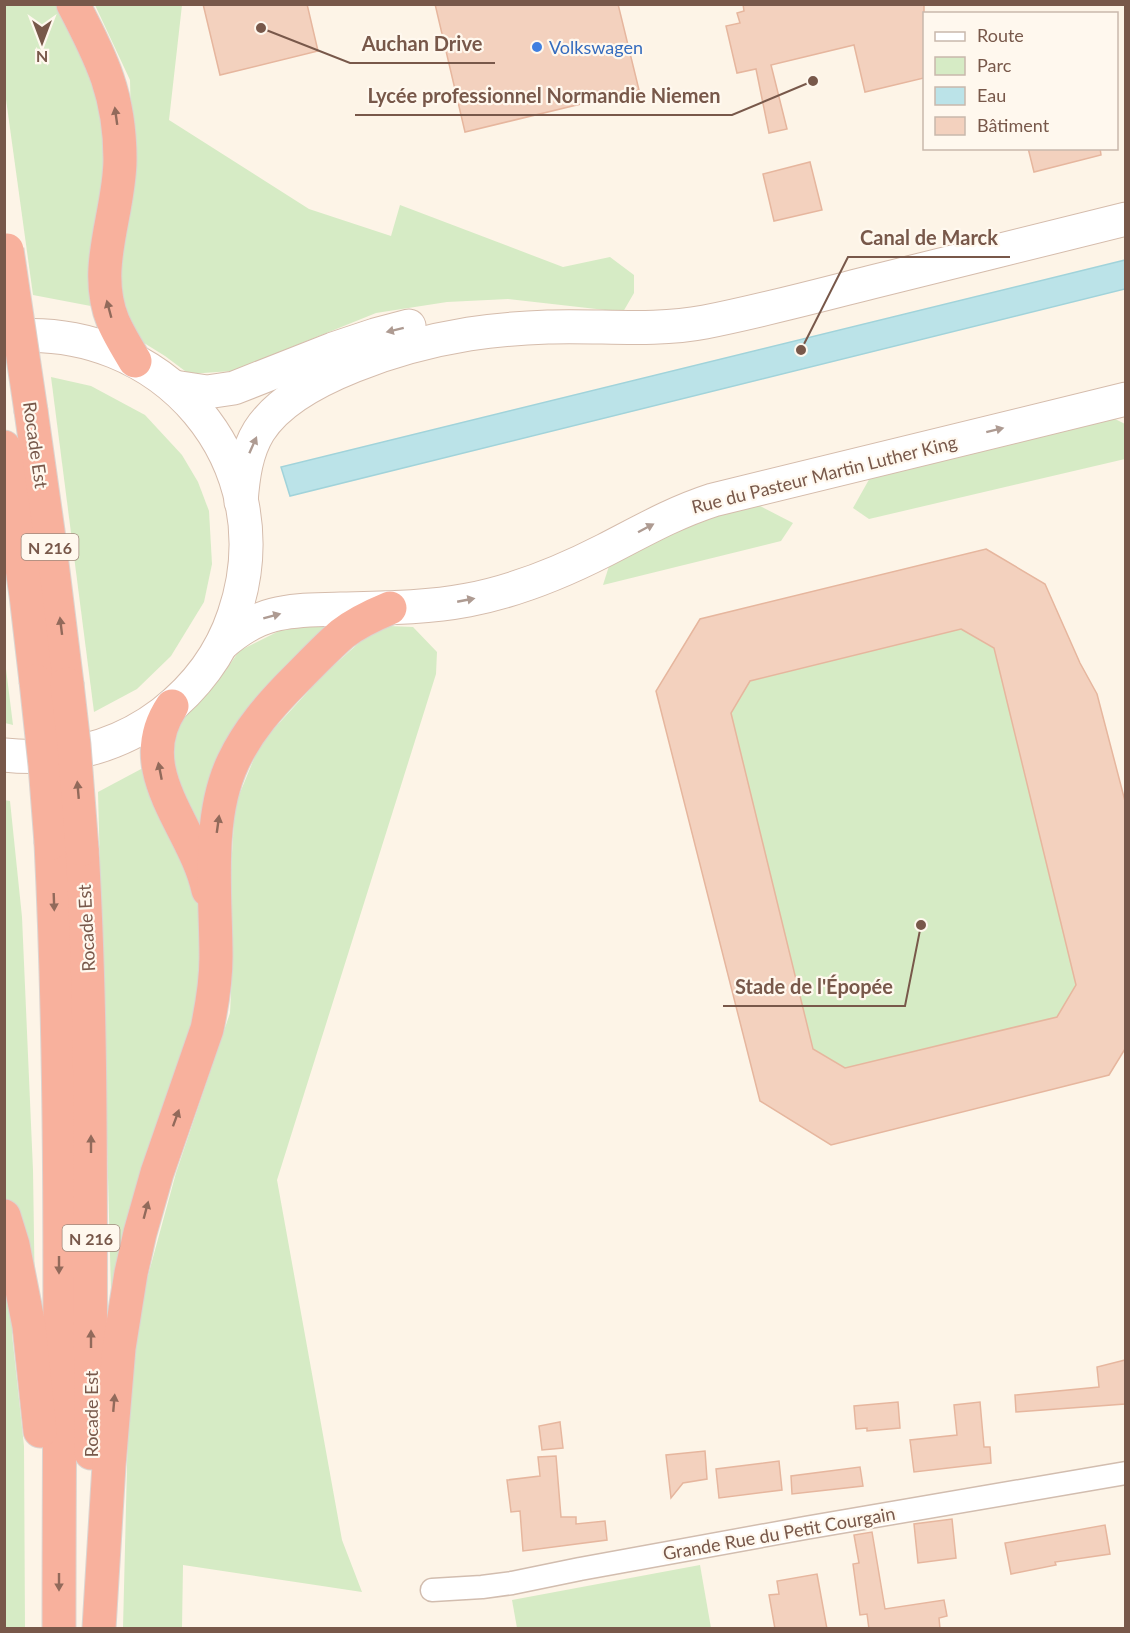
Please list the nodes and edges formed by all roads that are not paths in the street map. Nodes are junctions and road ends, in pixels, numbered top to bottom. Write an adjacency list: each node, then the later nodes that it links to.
1 (73, 4): 6 (highway, one-way to 1)
2 (1125, 219): 4 (street)
3 (6, 241): 13 (highway, Rocade Est / N 216, one-way to 3, bridge)
4 (619, 328): 7 (street, one-way to 7); 10 (street, one-way to 4)
5 (4, 337): 6 (street)
6 (135, 361): 7 (street)
7 (174, 387): 10 (street)
8 (1125, 399): 11 (street, Rue du Pasteur Martin Luther King, one-way to 8)
9 (4, 447): 13 (highway, Rocade Est / N 216)
10 (241, 502): 12 (street)
11 (390, 608): 12 (street, Rue du Pasteur Martin Luther King, one-way to 11); 17 (highway, one-way to 11)
12 (222, 644): 14 (street)
13 (52, 683): 16 (highway, Rocade Est / N 216, bridge)
14 (172, 706): 15 (street); 17 (highway, one-way to 14)
15 (4, 755)
16 (66, 846): 20 (highway, Rocade Est / N 216, one-way to 20); 23 (highway, Rocade Est / N 216, one-way to 16)
17 (214, 924): 24 (highway, one-way to 17)
18 (4, 1216): 20 (highway)
19 (1125, 1473): 21 (street, Grande Rue du Petit Courgain)
20 (59, 1534): 22 (highway, Rocade Est / N 216, one-way to 22)
21 (432, 1590)
22 (59, 1629)
23 (91, 1629)
24 (99, 1629)

